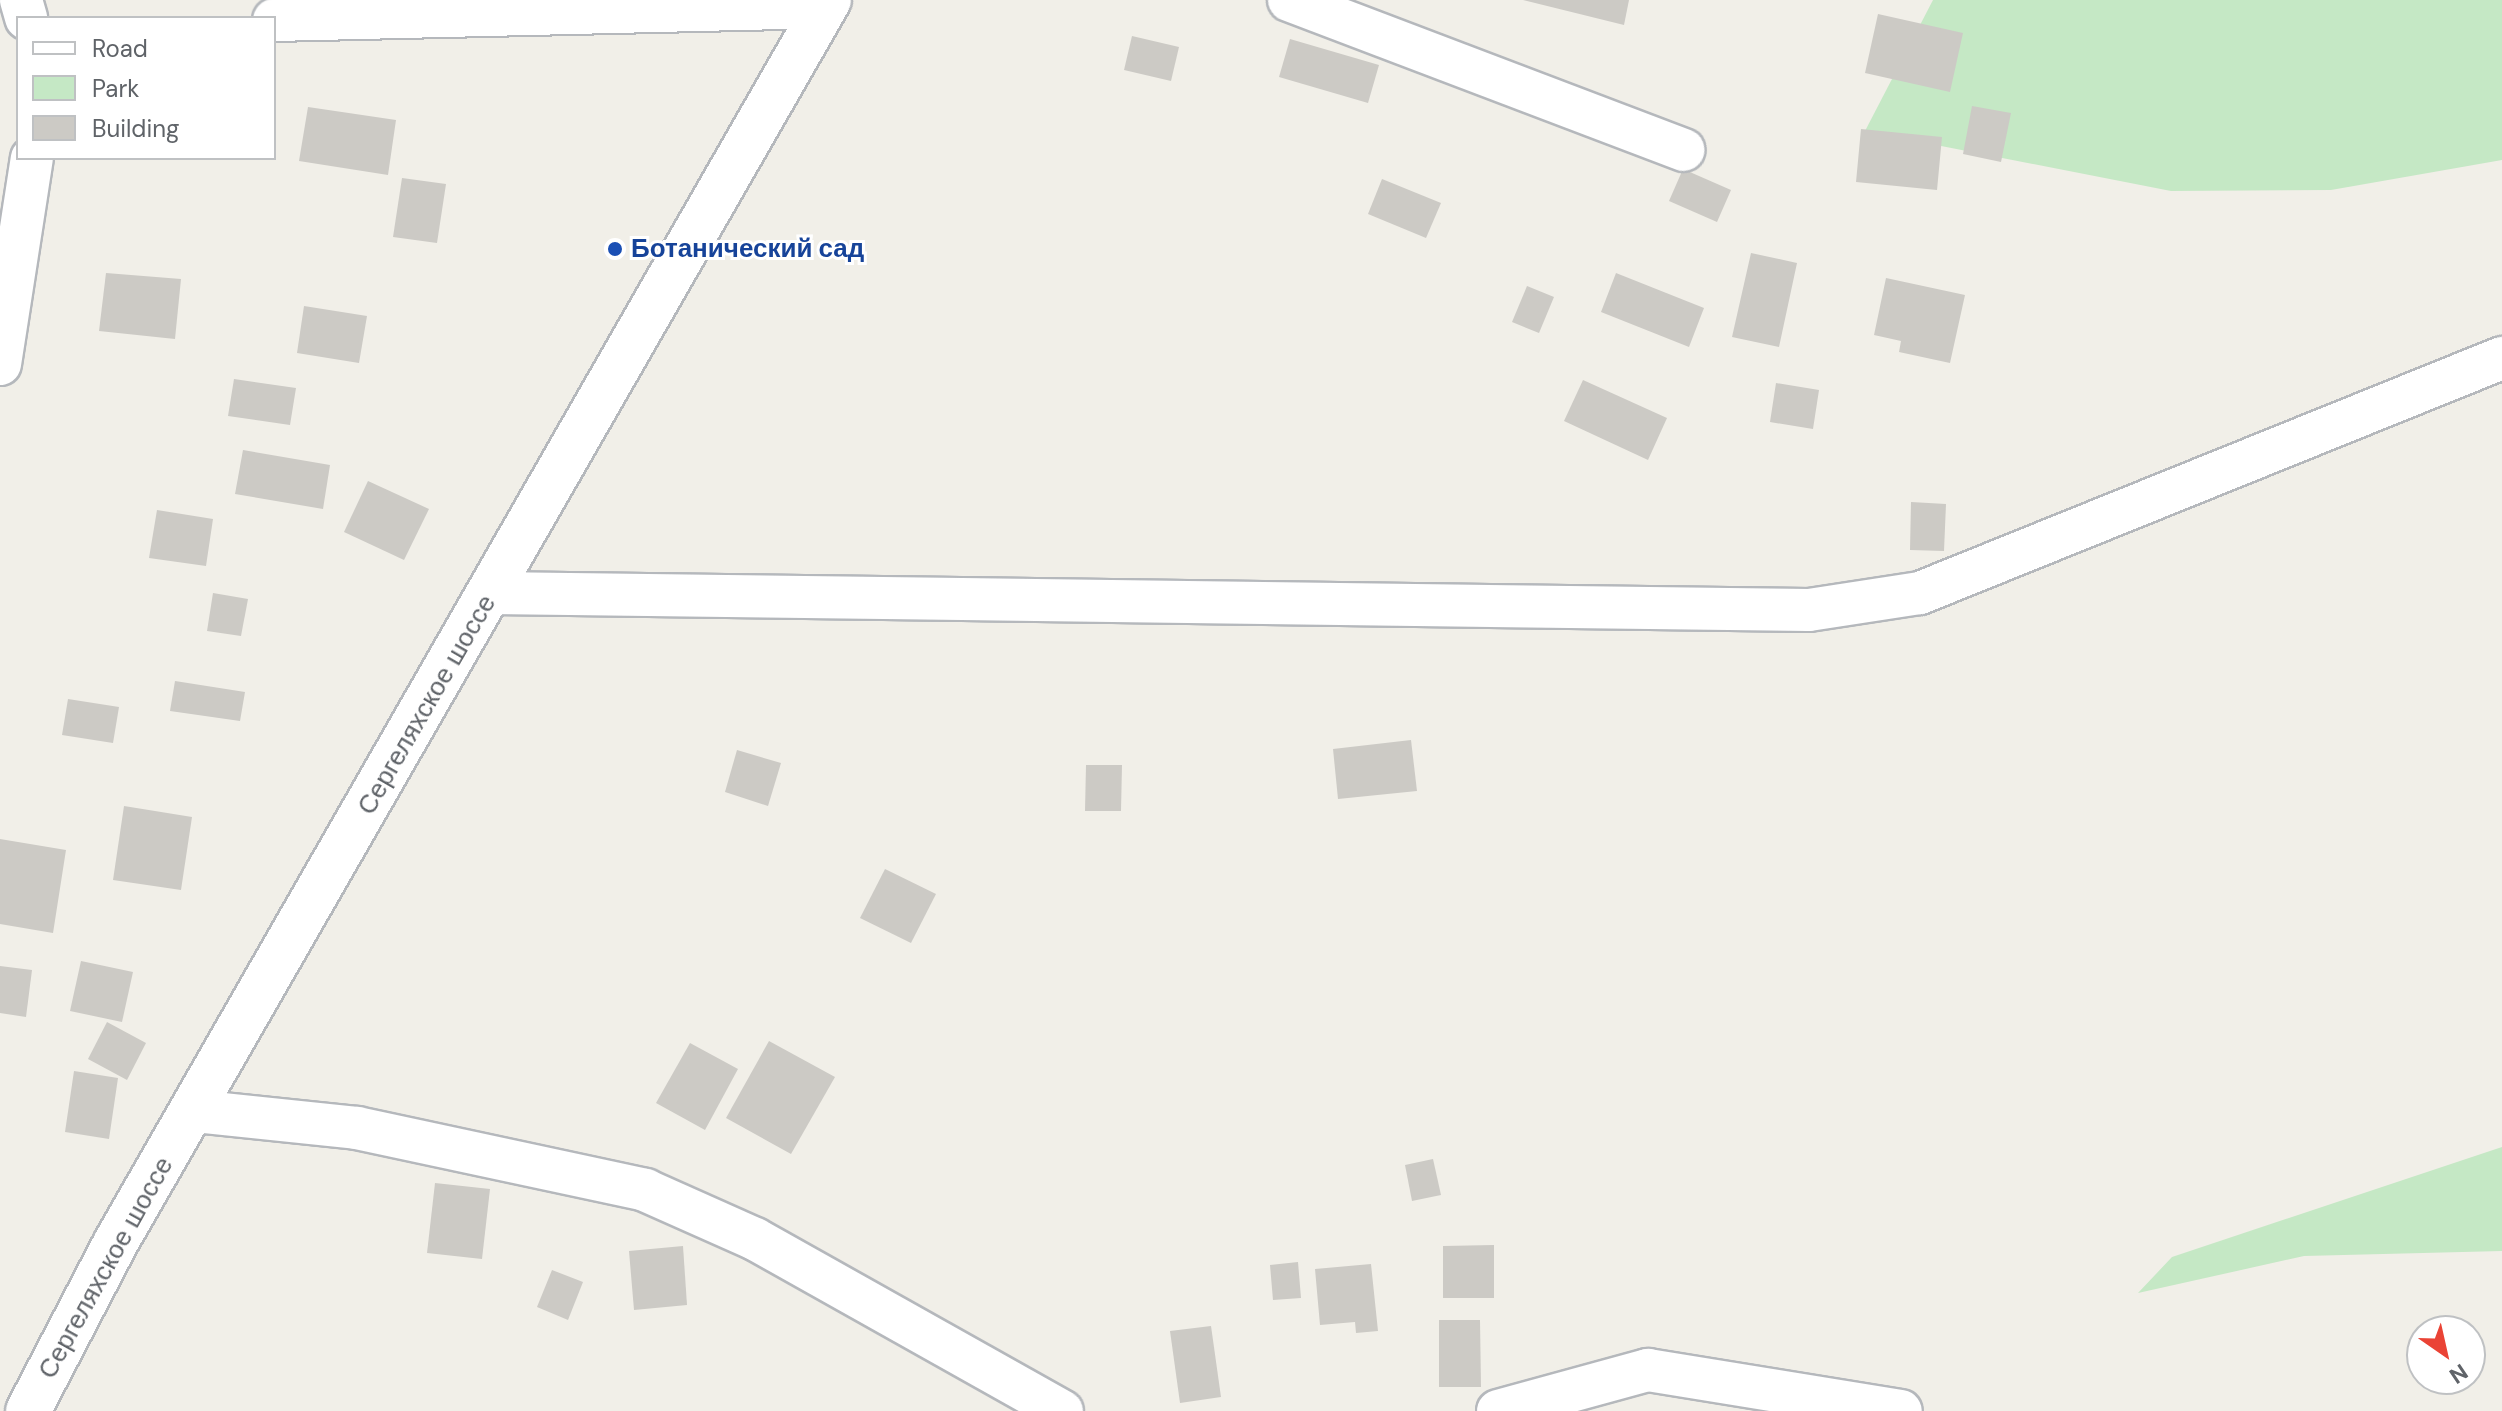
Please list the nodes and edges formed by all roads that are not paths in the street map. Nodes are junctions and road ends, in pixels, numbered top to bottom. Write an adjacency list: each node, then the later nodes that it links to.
1 (1289, 0): 4 (street)
2 (827, 3): 3 (street); 8 (main road, Сергеляхское шоссе)
3 (276, 20)
4 (1683, 150)
5 (32, 160): 7 (street)
6 (2502, 358): 8 (street)
7 (0, 364)
8 (491, 593): 9 (main road, Сергеляхское шоссе)
9 (195, 1111): 10 (main road, Сергеляхское шоссе); 11 (street)
10 (28, 1411)
11 (1062, 1411)
12 (1498, 1411): 13 (street)
13 (1901, 1411)

